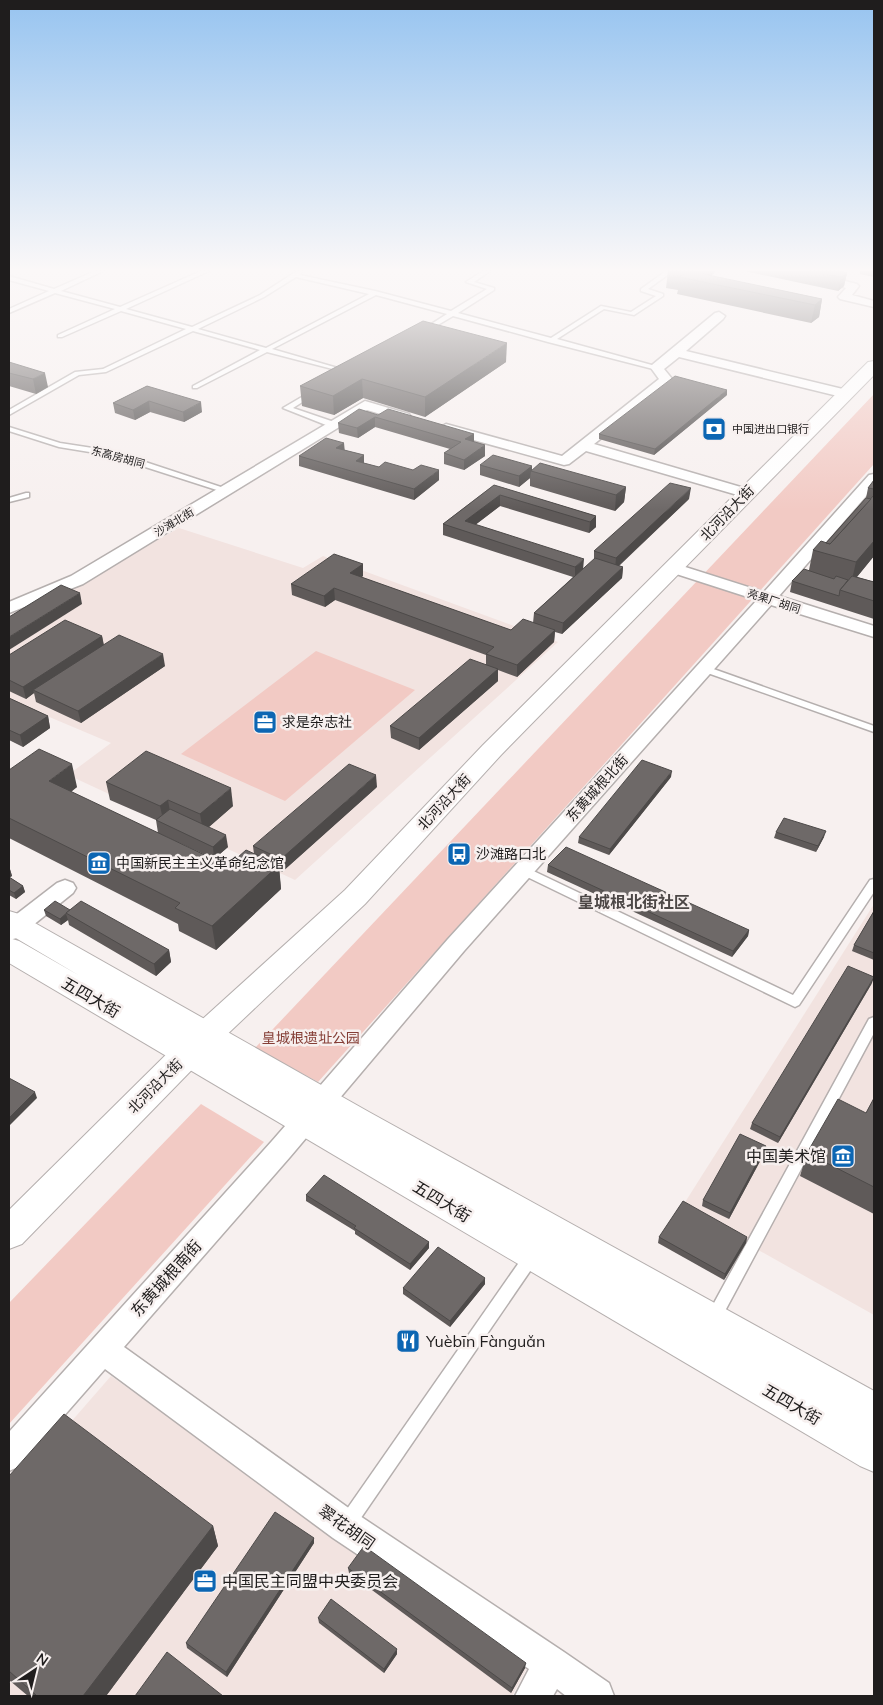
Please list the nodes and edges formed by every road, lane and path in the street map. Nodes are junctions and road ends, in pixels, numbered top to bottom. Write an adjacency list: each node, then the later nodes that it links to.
1 (147, 351): 15 (lane)
2 (263, 351): 12 (lane)
3 (266, 351): 10 (lane)
4 (588, 351): 8 (lane)
5 (680, 351): 6 (street)
6 (677, 353): 8 (street); 14 (street)
7 (874, 366): 14 (main road, 北河沿大街)
8 (657, 368): 20 (street)
9 (357, 369): 10 (lane)
10 (349, 373): 11 (lane)
11 (341, 378)
12 (195, 387)
13 (318, 390): 18 (lane)
14 (846, 394): 23 (main road, 北河沿大街)
15 (9, 413)
16 (404, 416): 18 (street, 沙滩北街)
17 (431, 424): 20 (street)
18 (334, 425): 22 (street, 沙滩北街)
19 (9, 430): 22 (lane, 东高房胡同)
20 (582, 445): 23 (street)
21 (874, 478): 27 (street, 东黄城根北街)
22 (226, 490): 28 (street, 沙滩北街)
23 (746, 493): 26 (main road, 北河沿大街)
24 (26, 495): 25 (lane)
25 (9, 500)
26 (673, 568): 27 (street, 亮果厂胡同); 37 (main road, 北河沿大街)
27 (767, 599): 29 (street, 亮果厂胡同); 30 (street, 东黄城根北街)
28 (9, 608)
29 (874, 632)
30 (705, 669): 31 (lane); 32 (street, 东黄城根北街)
31 (874, 729)
32 (523, 870): 33 (lane); 38 (street, 东黄城根北街)
33 (874, 884)
34 (66, 888): 35 (street)
35 (11, 932): 37 (main road, 五四大街)
36 (874, 1022): 41 (lane)
37 (197, 1044): 38 (main road, 五四大街); 38 (main road, 五四大街); 39 (main road, 北河沿大街)
38 (314, 1111): 40 (main road, 五四大街); 41 (main road, 五四大街); 42 (street, 东黄城根南街)
39 (9, 1233)
40 (533, 1255): 44 (main road, 五四大街); 46 (lane)
41 (712, 1321): 43 (main road, 五四大街)
42 (103, 1349): 45 (street, 东黄城根南街); 46 (street, 翠花胡同)
43 (874, 1412)
44 (874, 1452)
45 (9, 1455)
46 (345, 1526): 47 (street, 翠花胡同)
47 (552, 1664): 48 (street); 49 (street, 翠花胡同)
48 (533, 1696)
49 (596, 1696)

